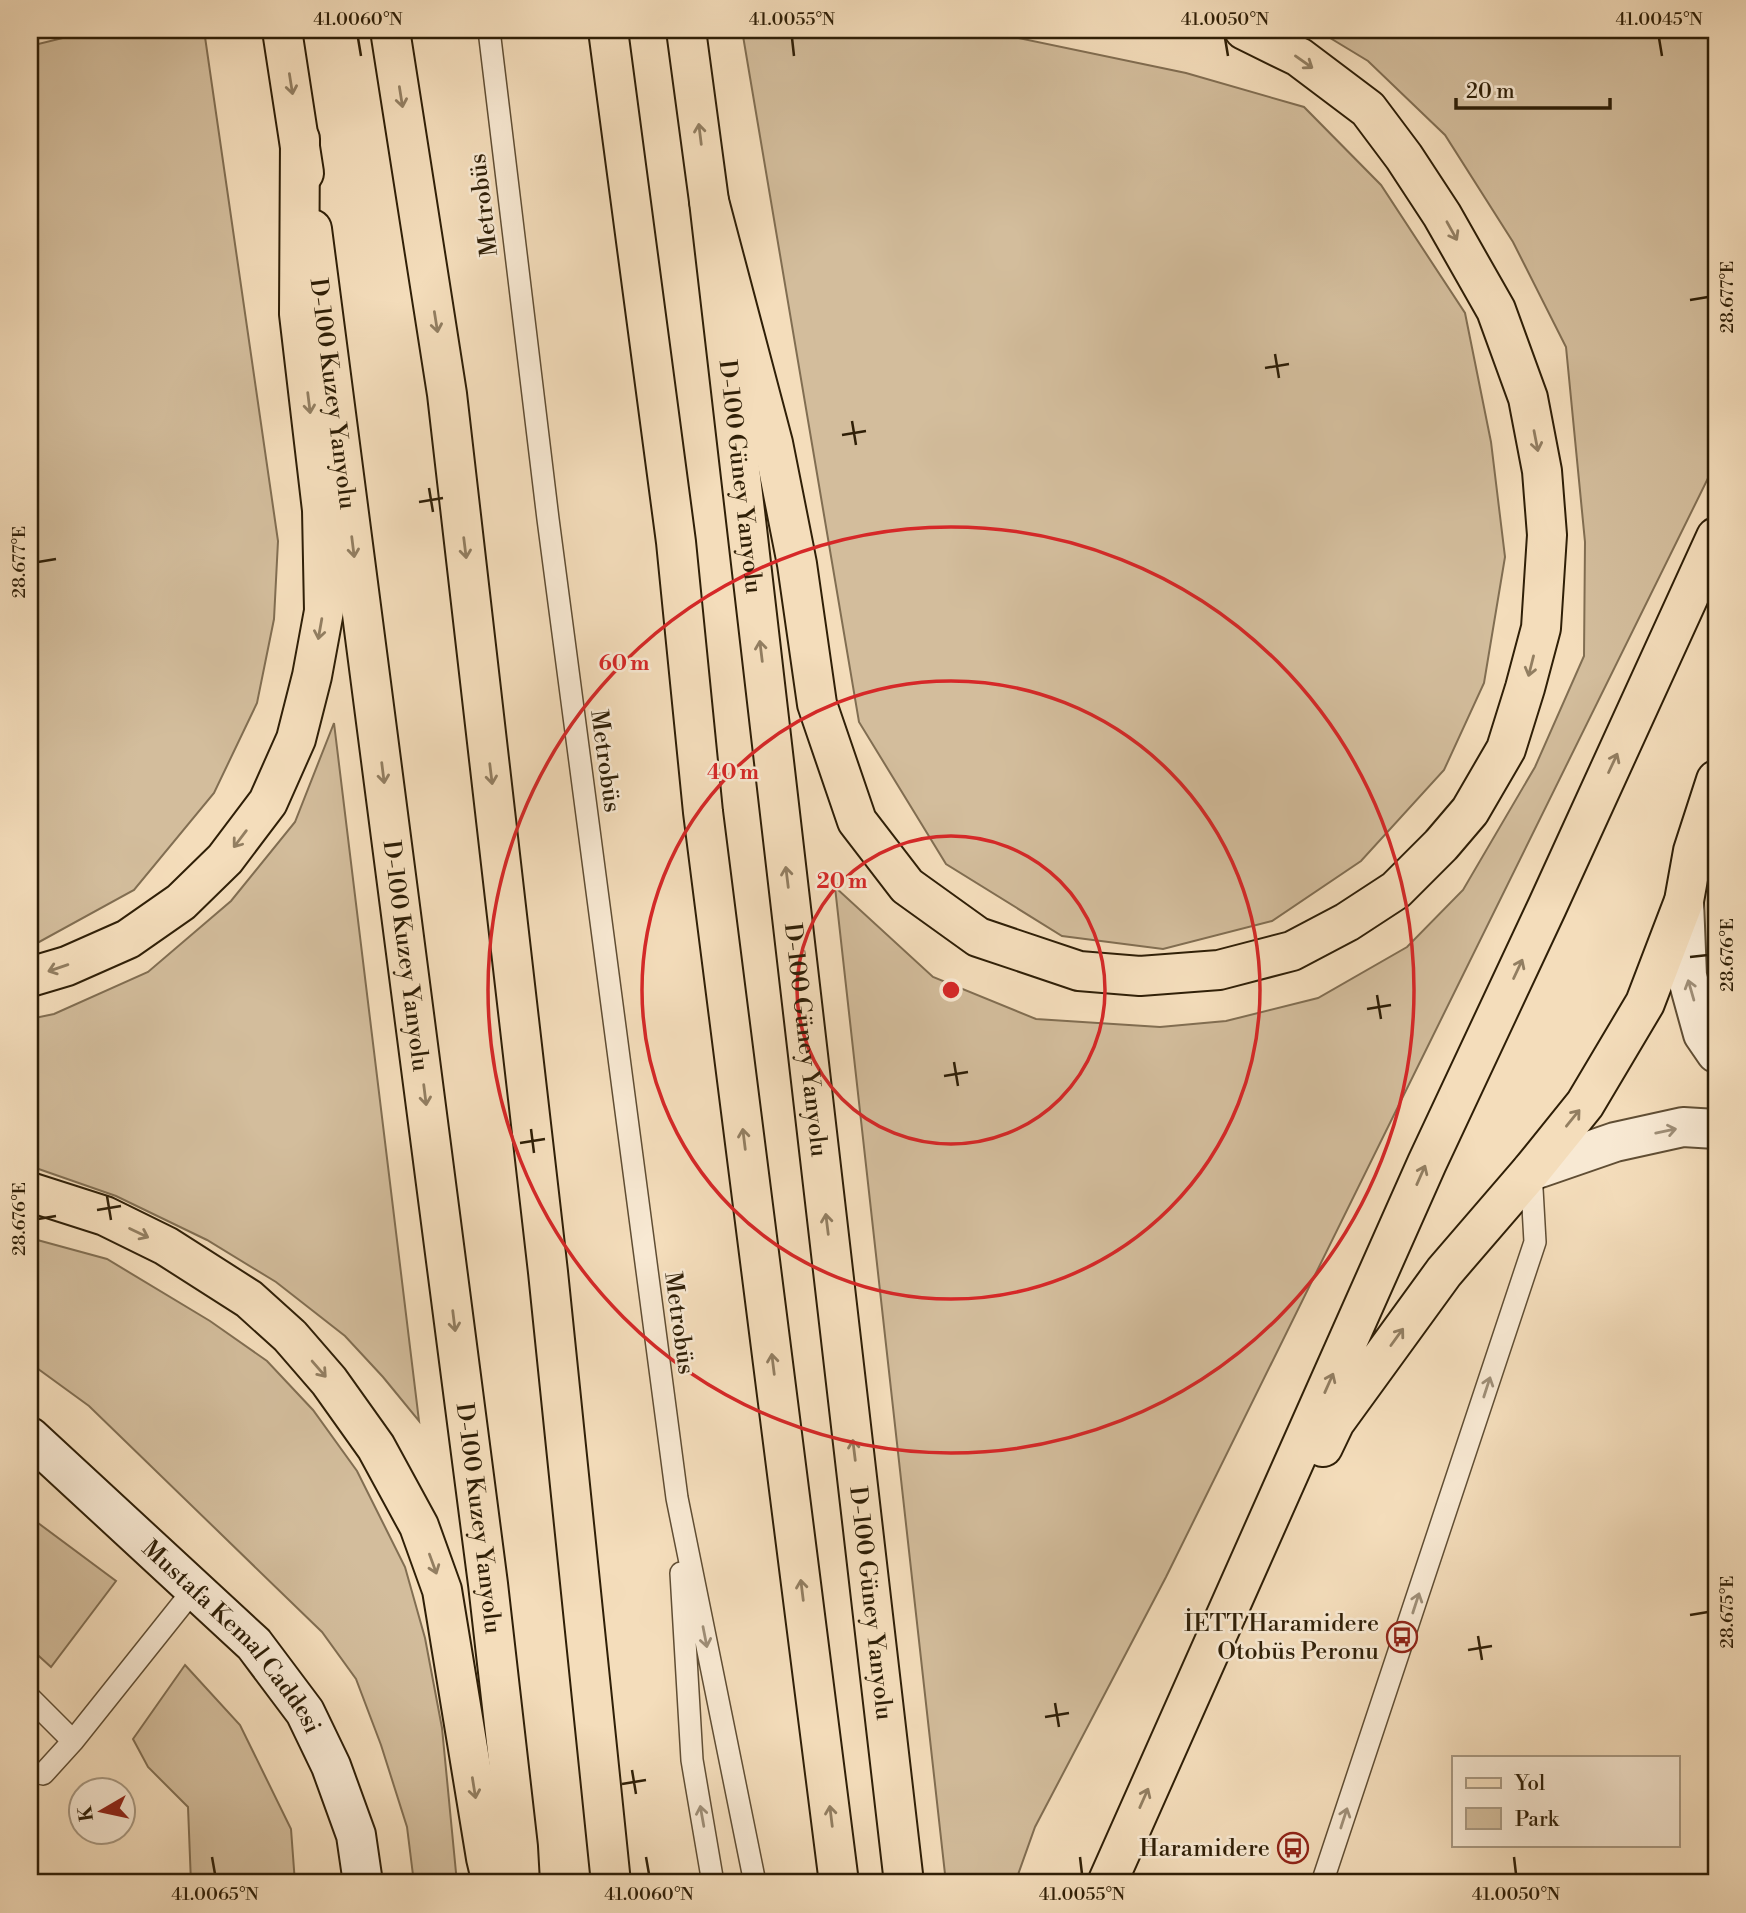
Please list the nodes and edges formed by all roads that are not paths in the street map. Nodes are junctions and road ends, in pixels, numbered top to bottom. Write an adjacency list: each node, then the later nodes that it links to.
1 (282, 30): 7 (main road, D-100 Kuzey Yanyolu, one-way to 7)
2 (390, 30): 27 (main road, one-way to 27)
3 (489, 30): 18 (lane, Metrobüs)
4 (608, 30): 30 (main road, one-way to 4)
5 (687, 30): 8 (main road, D-100 Güney Yanyolu, one-way to 5)
6 (1244, 30): 8 (main road, one-way to 8)
7 (300, 139): 12 (main road, one-way to 12); 26 (main road, D-100 Kuzey Yanyolu, one-way to 26)
8 (709, 201): 31 (main road, D-100 Güney Yanyolu, one-way to 8)
9 (1716, 537): 20 (main road, one-way to 9)
10 (1716, 780): 11 (main road)
11 (1684, 901): 13 (main road, one-way to 11); 15 (main road, one-way to 11)
12 (30, 977)
13 (1716, 1053)
14 (1716, 1129): 15 (main road, one-way to 14)
15 (1531, 1171): 20 (main road, one-way to 15); 33 (lane, one-way to 15)
16 (30, 1192): 25 (main road, one-way to 25)
17 (30, 1437): 19 (main road, Mustafa Kemal Caddesi)
18 (677, 1498): 28 (lane, Metrobüs, one-way to 18); 29 (lane, Metrobüs, one-way to 29)
19 (195, 1588): 22 (lane); 24 (main road, Mustafa Kemal Caddesi)
20 (1210, 1647): 32 (main road, one-way to 20)
21 (30, 1698): 22 (lane)
22 (73, 1741): 23 (lane)
23 (43, 1774)
24 (363, 1883)
25 (492, 1883)
26 (520, 1883)
27 (611, 1883)
28 (713, 1883)
29 (755, 1883)
30 (839, 1883)
31 (904, 1883)
32 (1107, 1883)
33 (1322, 1883)

